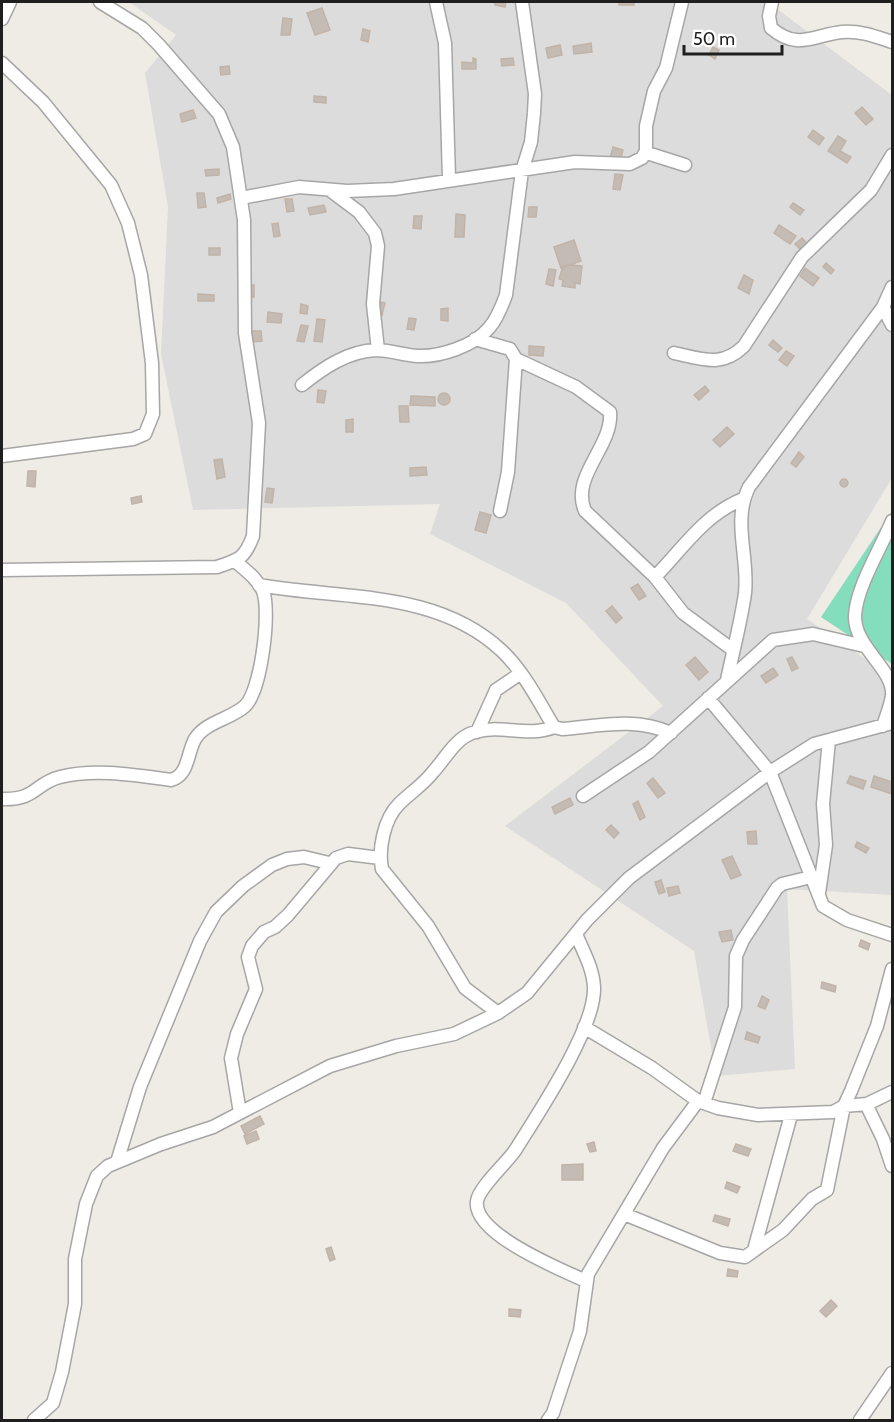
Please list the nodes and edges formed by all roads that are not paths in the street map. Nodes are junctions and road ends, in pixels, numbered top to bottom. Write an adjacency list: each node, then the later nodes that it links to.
1 (10, 2): 7 (street)
2 (100, 2): 16 (street)
3 (436, 2): 14 (street)
4 (522, 2): 13 (street)
5 (682, 2): 10 (street)
6 (772, 2): 8 (street)
7 (2, 19)
8 (892, 42)
9 (2, 63): 25 (street)
10 (645, 155): 12 (street); 13 (street)
11 (892, 155): 22 (street)
12 (685, 165)
13 (522, 171): 14 (street); 20 (street)
14 (449, 179): 15 (street)
15 (328, 188): 16 (street); 21 (street)
16 (241, 198): 29 (street)
17 (892, 287): 18 (street)
18 (883, 307): 19 (street); 26 (street)
19 (892, 325)
20 (475, 339): 21 (street); 23 (street)
21 (378, 350): 24 (street)
22 (674, 353)
23 (516, 359): 27 (street); 31 (street)
24 (302, 385)
25 (2, 456)
26 (743, 500): 31 (street); 34 (street)
27 (500, 511)
28 (892, 521): 33 (street)
29 (235, 561): 30 (street); 32 (street)
30 (2, 570)
31 (656, 577): 34 (street)
32 (259, 585): 35 (street); 45 (street)
33 (864, 646): 36 (street); 38 (street)
34 (733, 650): 36 (street)
35 (521, 673): 39 (street); 40 (street)
36 (727, 680): 37 (street)
37 (708, 698): 41 (street); 43 (street)
38 (888, 724): 42 (street)
39 (554, 727): 40 (street); 41 (street)
40 (477, 732): 46 (street)
41 (671, 734): 44 (street)
42 (829, 740): 43 (street); 49 (street)
43 (770, 772): 48 (street); 50 (street)
44 (583, 796)
45 (2, 800)
46 (380, 858): 47 (street); 53 (street)
47 (329, 863): 59 (street); 61 (street)
48 (811, 877): 49 (street); 56 (street)
49 (818, 895): 51 (street)
50 (576, 934): 53 (street); 54 (street)
51 (892, 935)
52 (892, 969): 58 (street)
53 (498, 1013): 59 (street)
54 (584, 1027): 56 (street); 65 (street)
55 (892, 1092): 57 (street)
56 (701, 1102): 60 (street); 63 (street)
57 (866, 1104): 58 (street); 62 (street)
58 (844, 1106): 60 (street); 64 (street)
59 (240, 1113): 61 (street)
60 (791, 1115): 64 (street)
61 (117, 1162): 67 (street)
62 (892, 1166)
63 (624, 1214): 64 (street); 65 (street)
64 (754, 1251)
65 (586, 1281): 68 (street)
66 (892, 1373): 69 (street)
67 (34, 1420)
68 (548, 1420)
69 (860, 1420)

